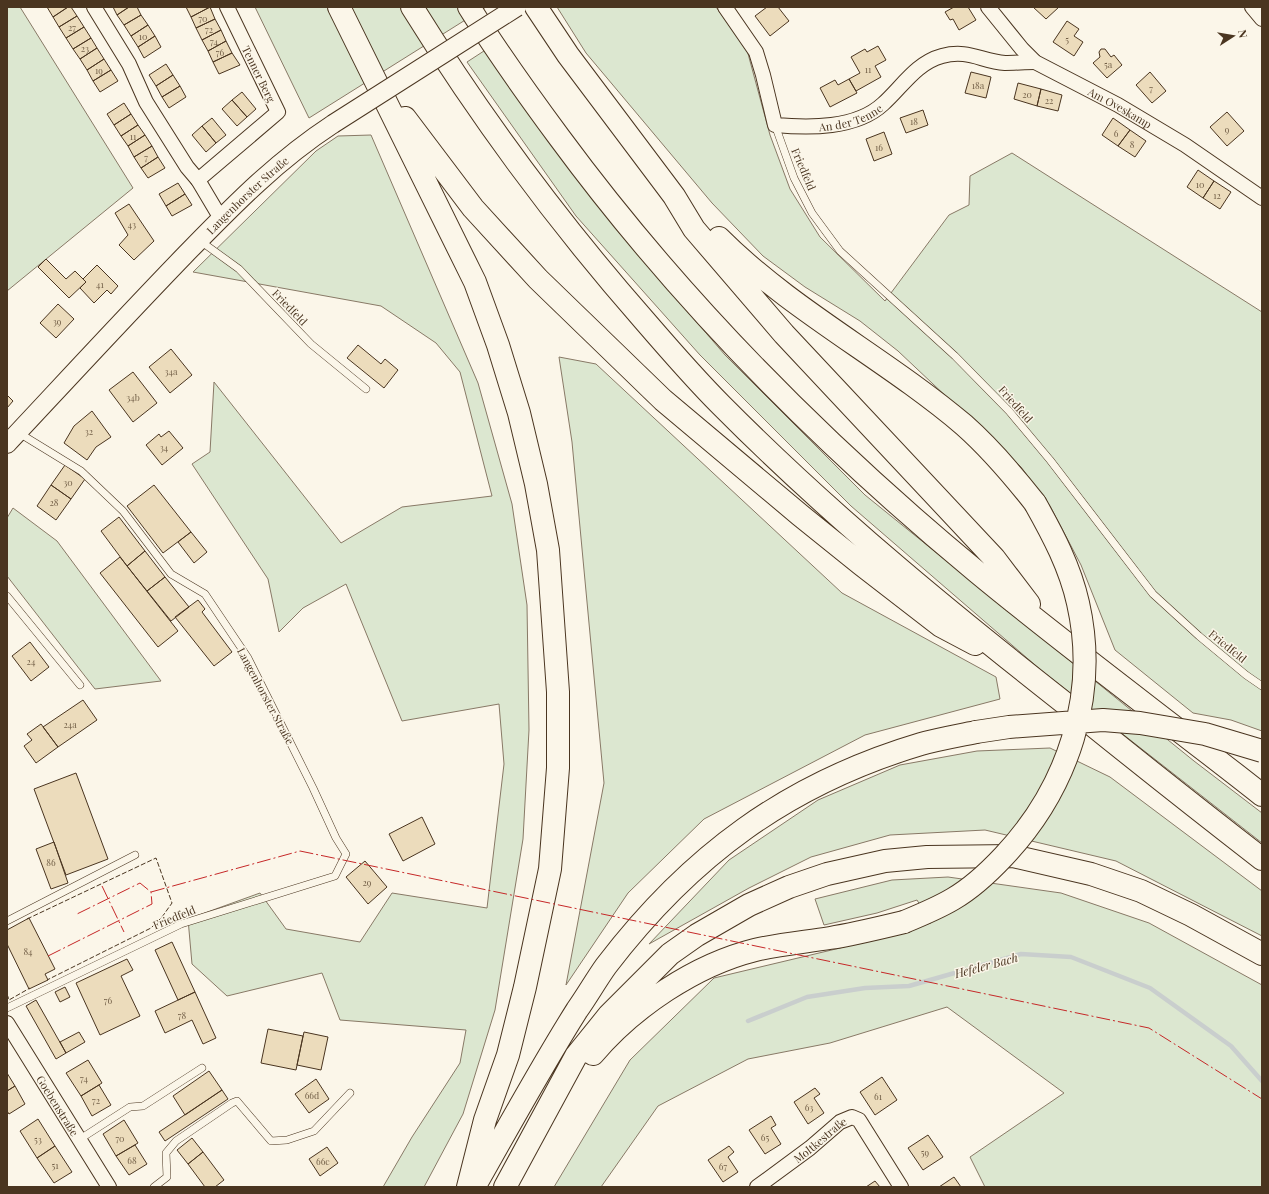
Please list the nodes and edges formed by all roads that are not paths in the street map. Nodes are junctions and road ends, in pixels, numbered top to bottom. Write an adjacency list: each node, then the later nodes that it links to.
1 (94, 7): 15 (street)
2 (227, 7): 15 (street, Tenner Berg)
3 (339, 7): 12 (highway)
4 (412, 7): 24 (highway)
5 (469, 7): 23 (highway)
6 (517, 7): 18 (street, Langenhorster Straße, bridge)
7 (536, 7): 16 (highway)
8 (725, 7): 14 (street)
9 (988, 7): 13 (street, Am Oveskamp)
10 (1252, 7): 11 (street)
11 (1262, 19)
12 (356, 41): 24 (highway); 42 (highway)
13 (1035, 62): 14 (street, An der Tenne); 17 (street, Am Oveskamp)
14 (775, 125): 26 (lane, Friedfeld)
15 (198, 180): 18 (street)
16 (674, 196): 23 (highway); 38 (highway, bridge)
17 (1262, 198)
18 (220, 217): 19 (street, Langenhorster Straße)
19 (199, 240): 20 (lane, Friedfeld); 21 (street, Langenhorster Straße)
20 (366, 388)
21 (12, 438): 29 (lane, Langenhorster Straße)
22 (7, 596): 25 (lane)
23 (1049, 630): 28 (highway)
24 (1018, 668): 31 (highway)
25 (80, 685)
26 (1262, 686)
27 (1262, 751): 43 (highway, bridge)
28 (1262, 795)
29 (346, 854): 34 (lane, Friedfeld)
30 (135, 856): 32 (lane)
31 (1262, 859)
32 (7, 921)
33 (1262, 954): 38 (highway)
34 (7, 1008)
35 (7, 1023): 39 (street, Goebenstraße)
36 (202, 1068): 39 (lane)
37 (350, 1093): 41 (lane)
38 (540, 1122): 44 (highway)
39 (80, 1139): 40 (street, Goebenstraße)
40 (109, 1187)
41 (154, 1187)
42 (468, 1187)
43 (475, 1187)
44 (505, 1187)
45 (757, 1187): 46 (street, Moltkestraße)
46 (901, 1187)

